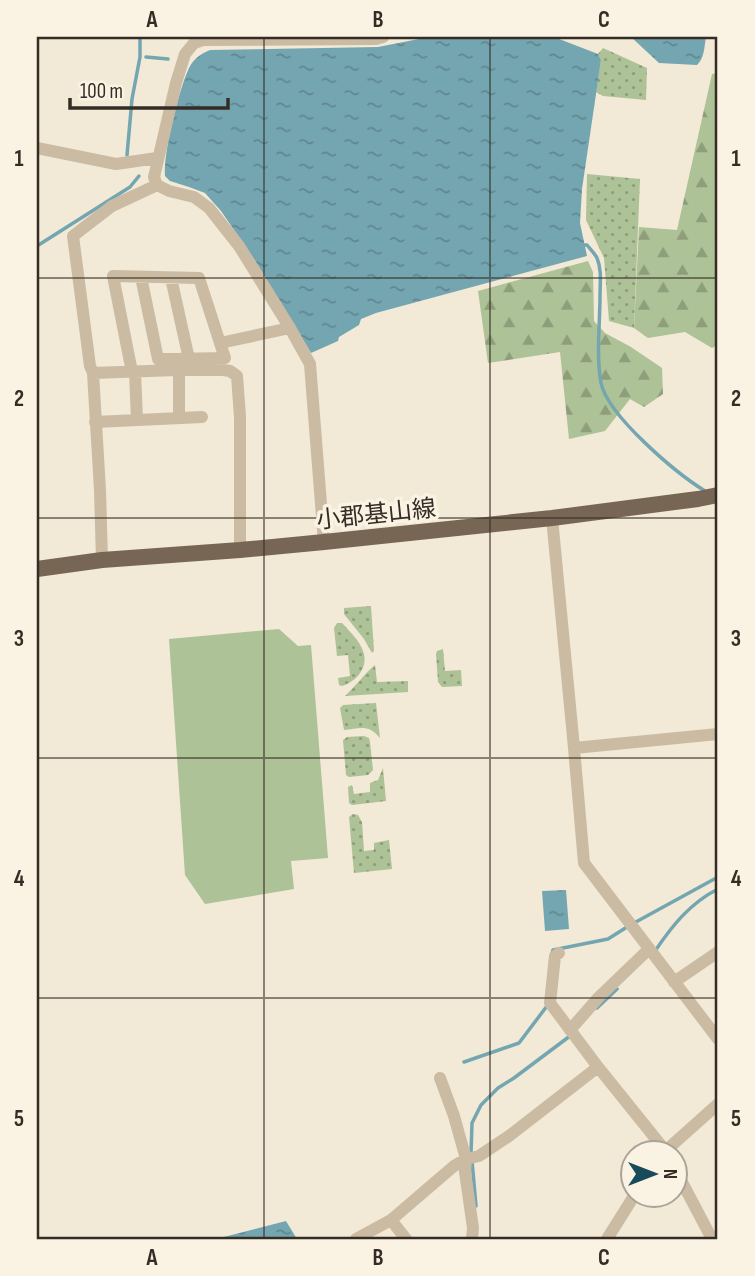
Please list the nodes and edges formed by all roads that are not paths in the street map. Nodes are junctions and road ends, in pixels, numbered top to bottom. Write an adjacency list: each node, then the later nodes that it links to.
1 (383, 37): 3 (street)
2 (37, 148): 3 (street)
3 (157, 158): 4 (street)
4 (157, 185): 7 (street); 11 (street)
5 (141, 277): 6 (street); 9 (street); 10 (street)
6 (171, 278): 8 (street); 9 (street)
7 (290, 328): 8 (street); 18 (street)
8 (220, 343): 9 (street)
9 (180, 365): 10 (street); 13 (street); 19 (street)
10 (133, 372): 11 (street); 14 (street)
11 (93, 373): 15 (street)
12 (202, 417): 13 (street)
13 (179, 418): 14 (street)
14 (136, 420): 15 (street)
15 (95, 422): 20 (street)
16 (711, 496): 17 (main road, 小郡基山線)
17 (552, 518): 18 (main road, 小郡基山線); 23 (street)
18 (324, 542): 19 (main road, 小郡基山線)
19 (240, 550): 20 (main road, 小郡基山線)
20 (102, 560): 21 (main road, 小郡基山線)
21 (37, 569)
22 (718, 734): 23 (street)
23 (575, 748): 24 (street)
24 (649, 949): 27 (street); 28 (street)
25 (718, 952): 27 (street)
26 (559, 953): 28 (street)
27 (674, 982): 29 (street)
28 (570, 1030): 30 (street)
29 (718, 1039)
30 (598, 1067): 33 (street); 35 (street)
31 (440, 1078): 35 (street)
32 (718, 1104): 34 (street)
33 (656, 1140)
34 (678, 1140)
35 (466, 1158): 38 (street); 41 (street)
36 (688, 1194): 43 (street)
37 (625, 1210): 42 (street)
38 (391, 1220): 39 (street); 40 (street)
39 (356, 1239)
40 (406, 1239)
41 (472, 1239)
42 (607, 1239)
43 (712, 1239)

